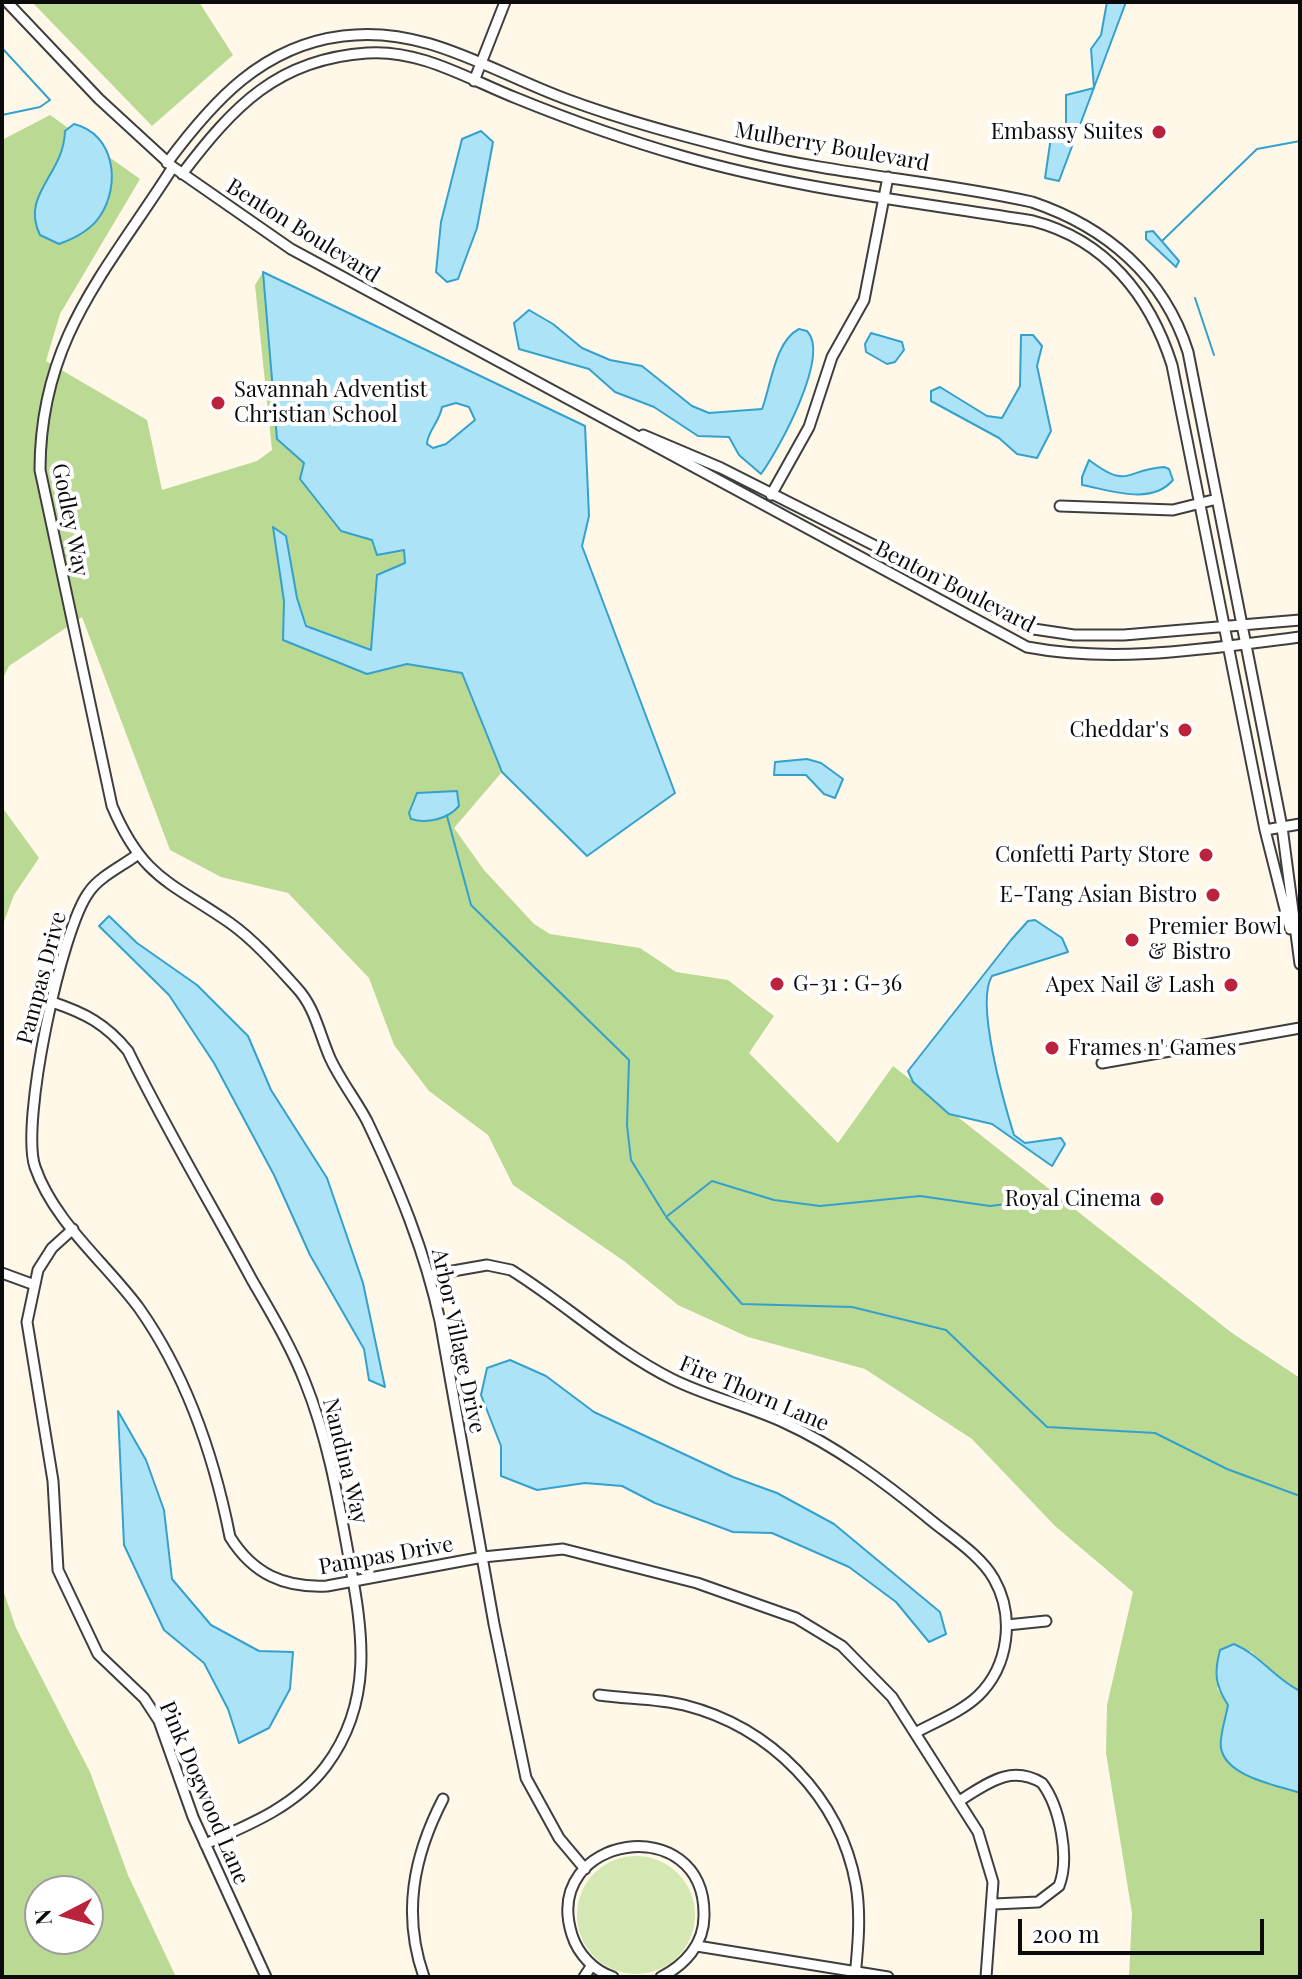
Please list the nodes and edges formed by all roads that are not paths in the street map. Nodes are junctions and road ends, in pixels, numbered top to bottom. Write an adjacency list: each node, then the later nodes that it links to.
1 (7, 2): 7 (street, Benton Boulevard)
2 (505, 2): 5 (street)
3 (308, 44): 4 (street); 5 (street, Mulberry Boulevard); 7 (street, Mulberry Boulevard)
4 (312, 63): 6 (street, Mulberry Boulevard); 8 (street, Mulberry Boulevard)
5 (481, 63): 6 (street); 9 (street, Mulberry Boulevard)
6 (474, 81): 10 (street, Mulberry Boulevard)
7 (170, 165): 8 (street, Benton Boulevard); 25 (street, Godley Way)
8 (182, 174): 11 (street, Benton Boulevard)
9 (888, 177): 10 (street); 13 (street, Mulberry Boulevard)
10 (885, 197): 12 (street); 14 (street, Mulberry Boulevard)
11 (625, 429): 12 (street, Benton Boulevard); 21 (street, Benton Boulevard)
12 (771, 495): 18 (street, Benton Boulevard)
13 (1217, 499): 14 (street); 17 (street, Mulberry Boulevard)
14 (1200, 502): 15 (street); 18 (street, Mulberry Boulevard)
15 (1060, 506)
16 (1300, 620): 17 (street, Benton Boulevard)
17 (1244, 626): 18 (street, Benton Boulevard); 20 (street, Mulberry Boulevard)
18 (1227, 628): 21 (street, Mulberry Boulevard)
19 (1300, 637): 20 (street, Benton Boulevard)
20 (1248, 643): 21 (street, Benton Boulevard); 23 (street, Mulberry Boulevard)
21 (1230, 646): 24 (street, Mulberry Boulevard)
22 (1300, 824): 23 (street)
23 (1282, 827): 24 (street); 26 (street, Mulberry Boulevard)
24 (1265, 830): 26 (street, Mulberry Boulevard)
25 (137, 855): 27 (street, Pampas Drive); 32 (street, Arbor Village Drive)
26 (1300, 966)
27 (52, 1002): 30 (street, Pampas Drive); 35 (street, Nandina Way)
28 (1300, 1028): 29 (street)
29 (1102, 1063)
30 (73, 1229): 33 (street, Pink Dogwood Lane); 35 (street, Pampas Drive)
31 (2, 1273): 33 (street)
32 (430, 1275): 34 (street, Arbor Village Drive); 37 (street, Fire Thorn Lane)
33 (32, 1284): 42 (street, Pink Dogwood Lane)
34 (483, 1557): 35 (street, Pampas Drive); 39 (street, Pampas Drive); 43 (street, Arbor Village Drive)
35 (353, 1581): 42 (street, Nandina Way)
36 (1046, 1621): 37 (street)
37 (1007, 1625): 39 (street, Fire Thorn Lane)
38 (599, 1695): 47 (street)
39 (915, 1733): 41 (street, Pampas Drive)
40 (443, 1799): 49 (street)
41 (959, 1801): 44 (street, Pampas Drive); 44 (street)
42 (205, 1844): 48 (street, Pink Dogwood Lane)
43 (585, 1869): 45 (street); 46 (street)
44 (994, 1904): 54 (street, Pampas Drive)
45 (697, 1946): 47 (street); 52 (street)
46 (592, 1965): 50 (street); 51 (street)
47 (856, 1975): 53 (street)
48 (266, 1977)
49 (424, 1977)
50 (584, 1977)
51 (613, 1977)
52 (661, 1977)
53 (888, 1977)
54 (986, 1977)

